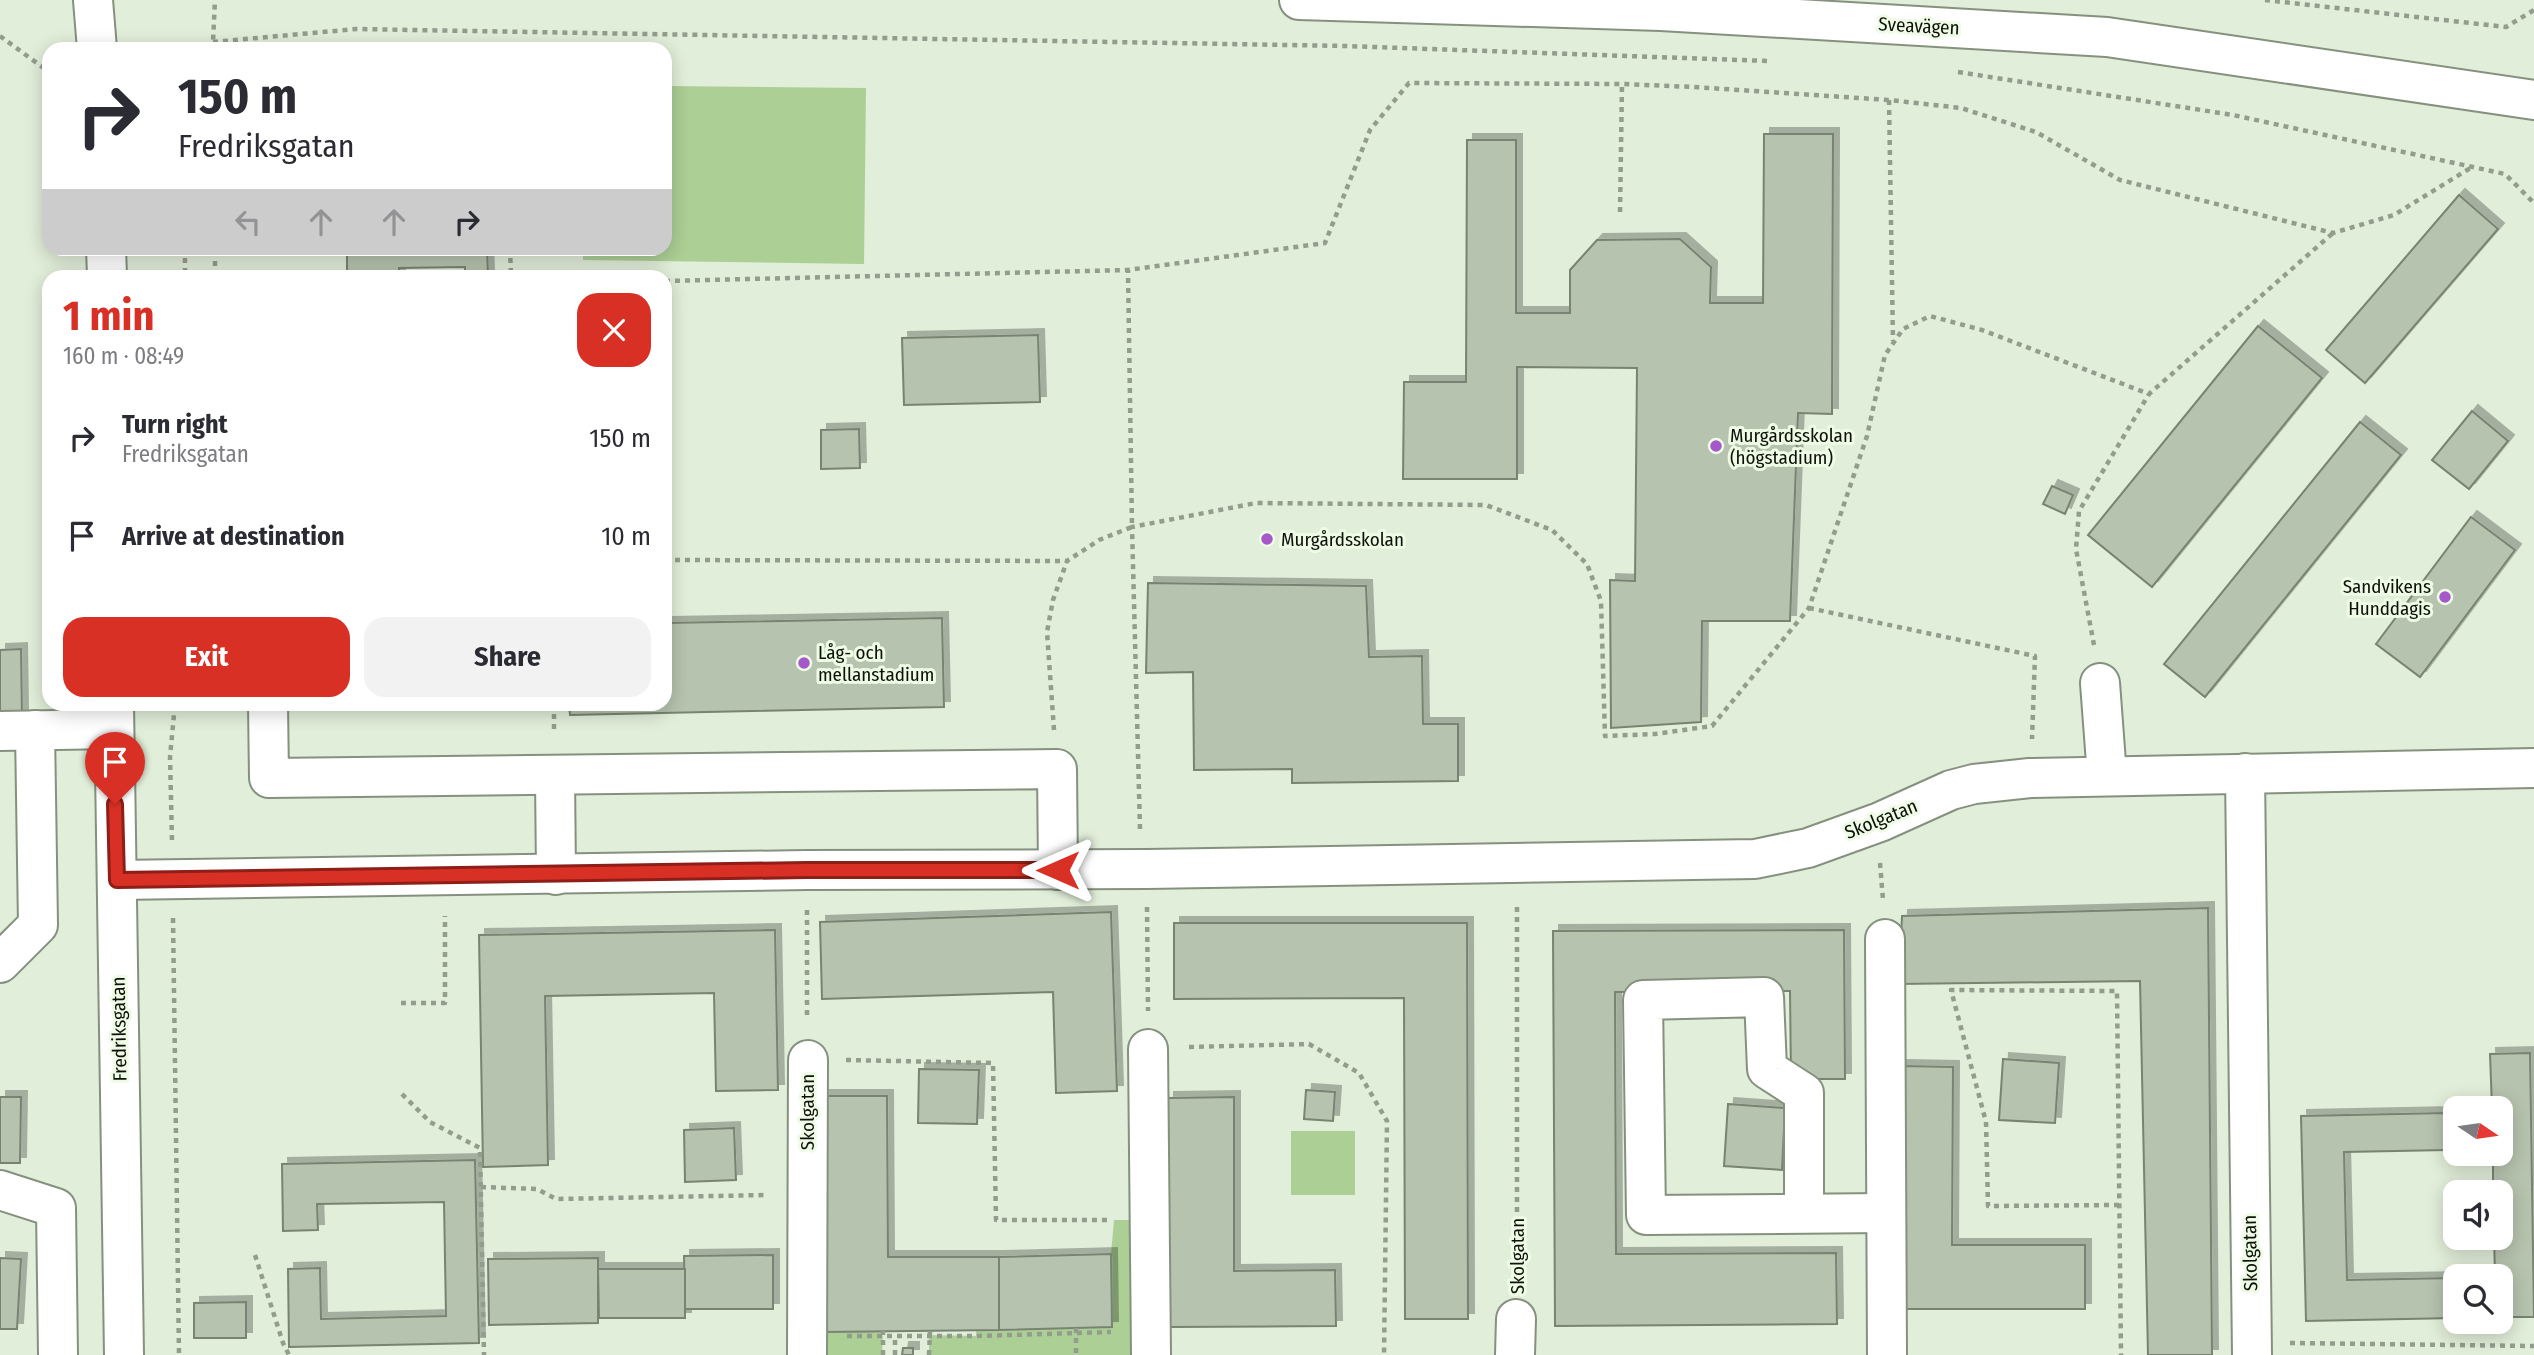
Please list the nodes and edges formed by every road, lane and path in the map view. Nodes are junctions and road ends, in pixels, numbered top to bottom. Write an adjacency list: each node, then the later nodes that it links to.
1 (93, 0): 9 (street)
2 (215, 0): 10 (path)
3 (1299, 0): 5 (street, Sveavägen)
4 (2265, 0): 6 (path)
5 (1661, 5): 16 (street, Sveavägen)
6 (2534, 10)
7 (0, 30): 8 (path)
8 (0, 36): 12 (path)
9 (96, 42)
10 (213, 42): 11 (path)
11 (1773, 62)
12 (42, 65)
13 (1952, 71): 17 (path)
14 (1622, 84): 15 (path); 19 (path); 21 (path)
15 (1889, 100): 20 (path); 23 (path)
16 (2534, 100)
17 (2472, 167): 18 (path); 20 (path)
18 (2534, 202)
19 (1620, 212)
20 (2333, 233): 24 (path)
21 (1128, 270): 22 (path); 25 (path)
22 (672, 281)
23 (1893, 344): 24 (path); 28 (path)
24 (2149, 394): 29 (path)
25 (1132, 527): 27 (path); 28 (path); 42 (path)
26 (672, 560): 27 (path)
27 (1067, 561): 35 (path)
28 (1809, 608): 39 (path)
29 (2100, 683): 38 (street)
30 (174, 711): 48 (path)
31 (268, 711): 37 (street)
32 (114, 716): 33 (street); 47 (street, Fredriksgatan)
33 (17, 730): 50 (street)
34 (2534, 768): 36 (street, Skolgatan)
35 (1057, 769): 37 (street); 44 (street)
36 (2245, 773): 38 (street, Skolgatan); 69 (street, Skolgatan)
37 (555, 776): 45 (street)
38 (2107, 776): 39 (street, Skolgatan)
39 (2030, 778): 40 (street, Skolgatan)
40 (1878, 822): 41 (street, Skolgatan); 49 (path)
41 (1517, 863): 42 (street, Skolgatan); 66 (path, Skolgatan)
42 (1147, 869): 44 (street, Skolgatan); 52 (path)
43 (807, 870): 44 (street, Skolgatan); 45 (street, Skolgatan); 53 (path, Skolgatan)
44 (1058, 870)
45 (556, 875): 46 (street, Skolgatan)
46 (445, 876): 48 (street, Skolgatan); 51 (path)
47 (117, 880): 48 (street, Skolgatan); 71 (street, Fredriksgatan)
48 (173, 880): 72 (path)
49 (1885, 939): 60 (street)
50 (0, 963)
51 (401, 1003)
52 (1148, 1049): 61 (street); 80 (path)
53 (807, 1060): 57 (street, Skolgatan); 61 (path)
54 (402, 1094): 55 (path)
55 (481, 1187): 57 (path); 74 (path)
56 (0, 1190): 70 (street)
57 (807, 1195): 67 (street, Skolgatan)
58 (2119, 1205): 58 (path); 82 (path)
59 (1804, 1213): 59 (street); 60 (street)
60 (1885, 1213): 81 (street)
61 (1149, 1220): 79 (street)
62 (255, 1255): 73 (path)
63 (930, 1333): 65 (path); 77 (path); 78 (path)
64 (883, 1334): 65 (path); 67 (path); 75 (path)
65 (895, 1336): 76 (path)
66 (1516, 1337)
67 (822, 1345)
68 (2534, 1346): 69 (path)
69 (2251, 1349)
70 (58, 1355)
71 (124, 1355)
72 (178, 1355)
73 (289, 1355)
74 (484, 1355)
75 (883, 1355)
76 (895, 1355)
77 (929, 1355)
78 (1076, 1355)
79 (1151, 1355)
80 (1384, 1355)
81 (1887, 1355)
82 (2121, 1355)

